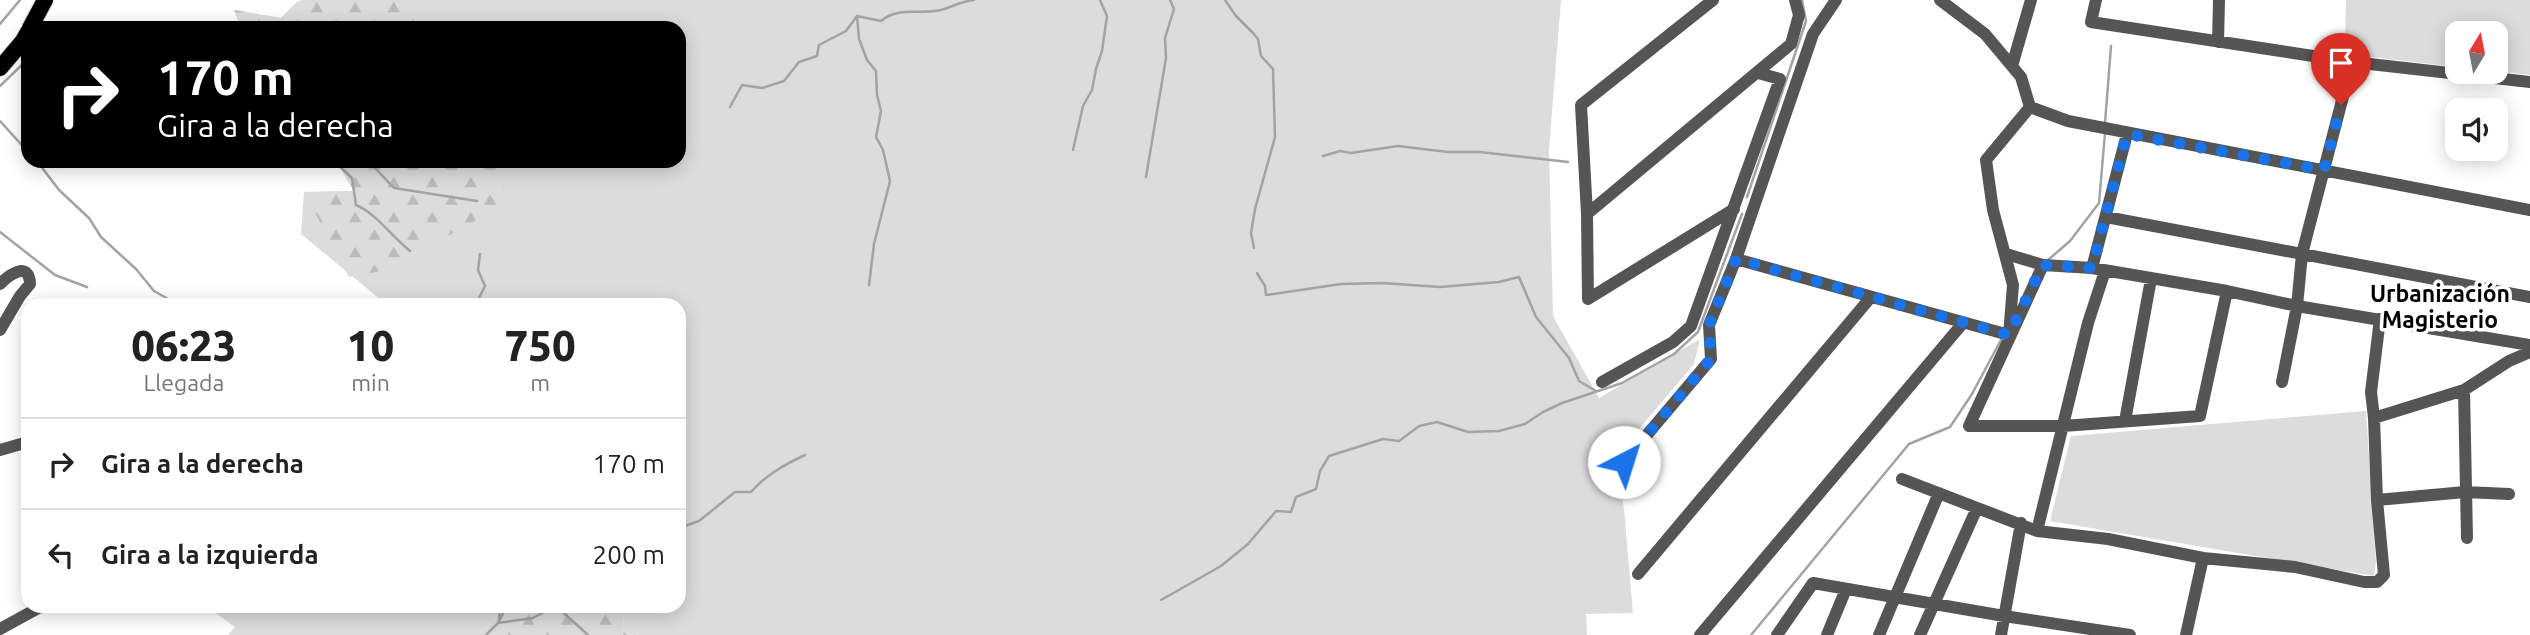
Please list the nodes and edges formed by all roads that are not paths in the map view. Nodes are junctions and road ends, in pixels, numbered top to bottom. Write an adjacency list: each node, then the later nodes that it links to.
1 (45, 0): 9 (main road)
2 (1713, 0): 23 (street)
3 (1795, 0): 15 (street)
4 (1836, 0): 20 (street)
5 (1940, 0): 13 (street)
6 (2031, 0): 13 (street)
7 (2096, 0): 10 (street)
8 (2219, 0): 10 (street)
9 (34, 21)
10 (2218, 41): 12 (street)
11 (21, 43): 14 (main road)
12 (2352, 62): 16 (street); 19 (street)
13 (2012, 66): 17 (street)
14 (0, 68)
15 (1758, 73): 21 (street); 23 (street)
16 (2530, 82)
17 (2030, 107): 18 (street); 25 (street)
18 (2127, 134): 19 (street); 24 (street)
19 (2324, 170): 22 (street); 26 (street)
20 (1753, 203): 21 (street); 27 (street)
21 (1733, 209): 23 (street); 42 (street)
22 (2530, 209)
23 (1587, 214)
24 (2106, 217): 26 (street); 29 (street)
25 (2006, 254): 28 (street); 39 (street)
26 (2302, 254): 33 (street); 35 (street)
27 (1736, 259): 34 (street); 50 (street)
28 (2043, 265): 29 (street); 39 (street)
29 (2099, 269): 30 (street); 47 (street)
30 (2151, 279): 32 (street); 46 (street)
31 (0, 284): 38 (street)
32 (2227, 291): 35 (street); 46 (street)
33 (2530, 297)
34 (1871, 298): 37 (street); 61 (street)
35 (2297, 306): 36 (street); 43 (street)
36 (2380, 319): 40 (street); 45 (street)
37 (1963, 323): 39 (street); 68 (street)
38 (0, 330)
39 (2009, 335): 47 (street)
40 (2530, 345)
41 (2530, 352): 44 (street)
42 (1602, 382)
43 (2282, 382)
44 (2464, 390): 45 (street); 52 (street)
45 (2374, 418): 55 (street)
46 (2125, 421): 47 (street)
47 (2063, 426): 58 (street)
48 (21, 444): 49 (street)
49 (0, 450)
50 (1624, 462)
51 (1902, 479): 53 (street)
52 (2465, 492): 54 (street); 55 (street); 59 (street)
53 (1939, 493): 56 (street); 63 (street)
54 (2509, 494)
55 (2377, 500): 60 (street)
56 (1977, 508): 57 (street); 64 (street)
57 (2021, 523): 58 (street); 66 (street)
58 (2037, 531): 60 (street)
59 (2467, 538)
60 (2203, 558): 75 (street)
61 (1638, 574)
62 (1846, 589): 63 (street); 69 (street); 70 (street)
63 (1895, 597): 64 (street); 71 (street)
64 (1934, 604): 66 (street); 72 (street)
65 (26, 613): 67 (street)
66 (2004, 616): 73 (street); 74 (street)
67 (2, 623)
68 (1700, 635)
69 (1777, 635)
70 (1827, 635)
71 (1879, 635)
72 (1920, 635)
73 (2001, 635)
74 (2130, 635)
75 (2186, 635)

